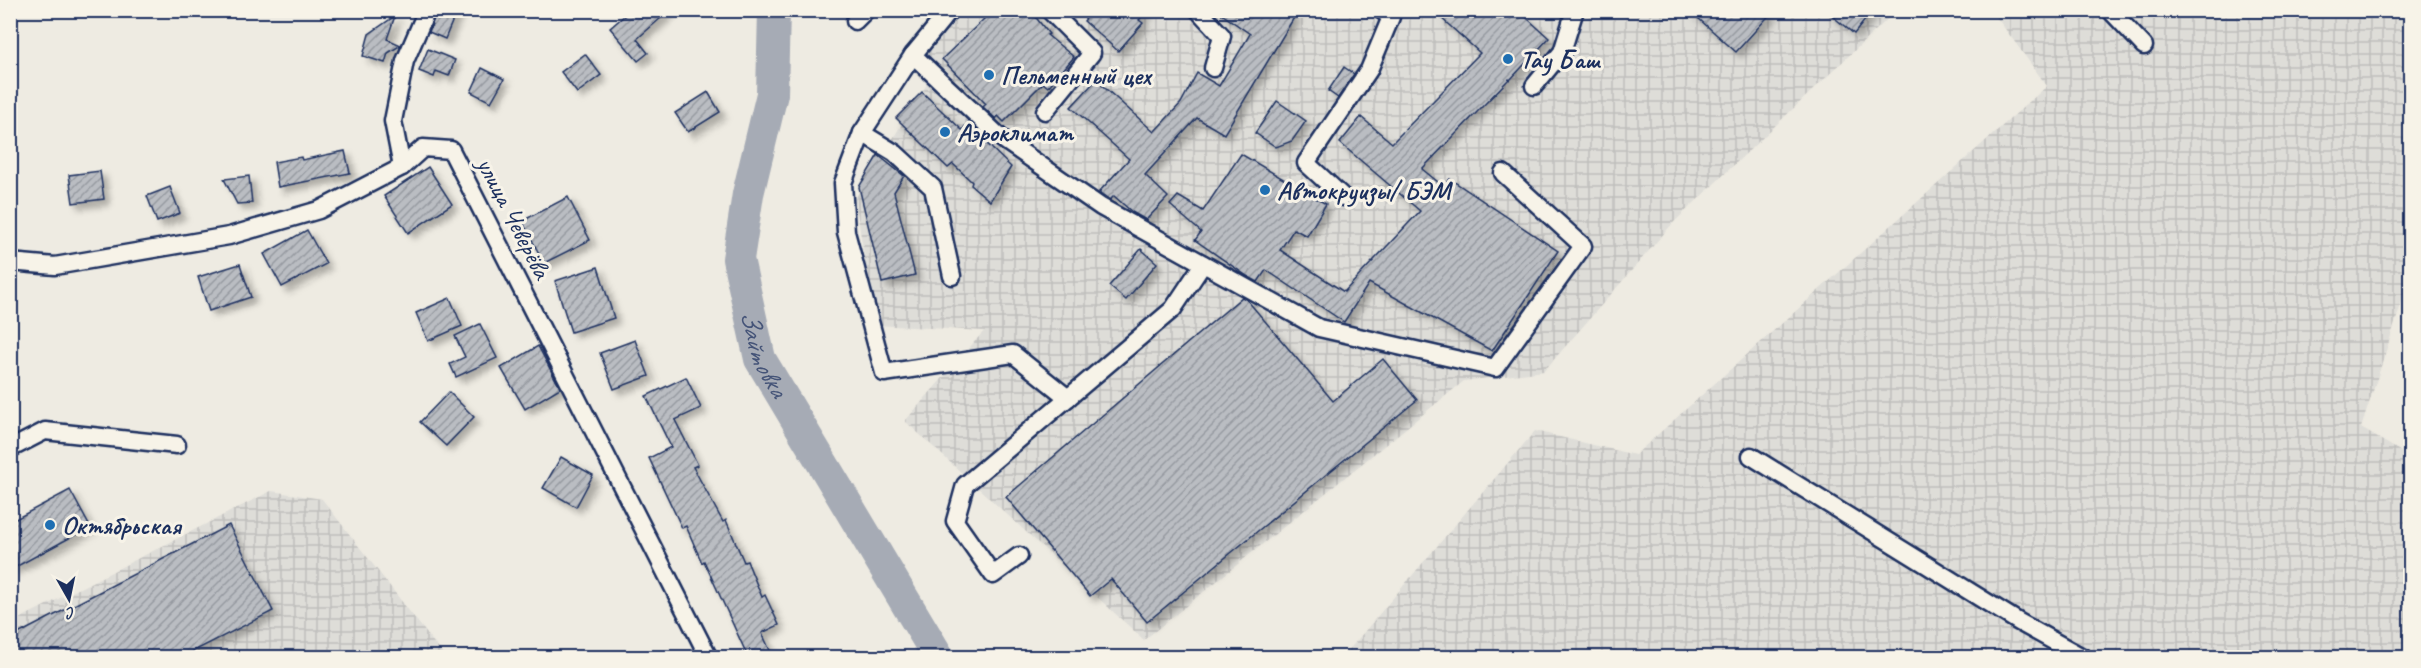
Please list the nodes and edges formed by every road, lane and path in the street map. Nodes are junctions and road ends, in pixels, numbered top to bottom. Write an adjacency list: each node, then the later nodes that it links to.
1 (427, 10): 14 (street)
2 (950, 10): 9 (street)
3 (1049, 10): 12 (street)
4 (1198, 10): 10 (street)
5 (1381, 10): 16 (street)
6 (1575, 10): 11 (street)
7 (2110, 10): 8 (street)
8 (2144, 46)
9 (913, 55): 13 (street); 18 (street)
10 (1213, 68)
11 (1534, 86)
12 (1045, 111)
13 (862, 133): 19 (street); 20 (street)
14 (402, 167): 17 (street, улица Чеверёва); 25 (street, улица Чеверёва)
15 (1503, 173): 18 (street)
16 (1343, 197)
17 (10, 262)
18 (1203, 264): 20 (street)
19 (952, 276)
20 (1068, 398): 24 (street)
21 (177, 445): 22 (street)
22 (10, 449)
23 (1751, 456): 26 (street)
24 (1019, 556)
25 (709, 657)
26 (2084, 657)

